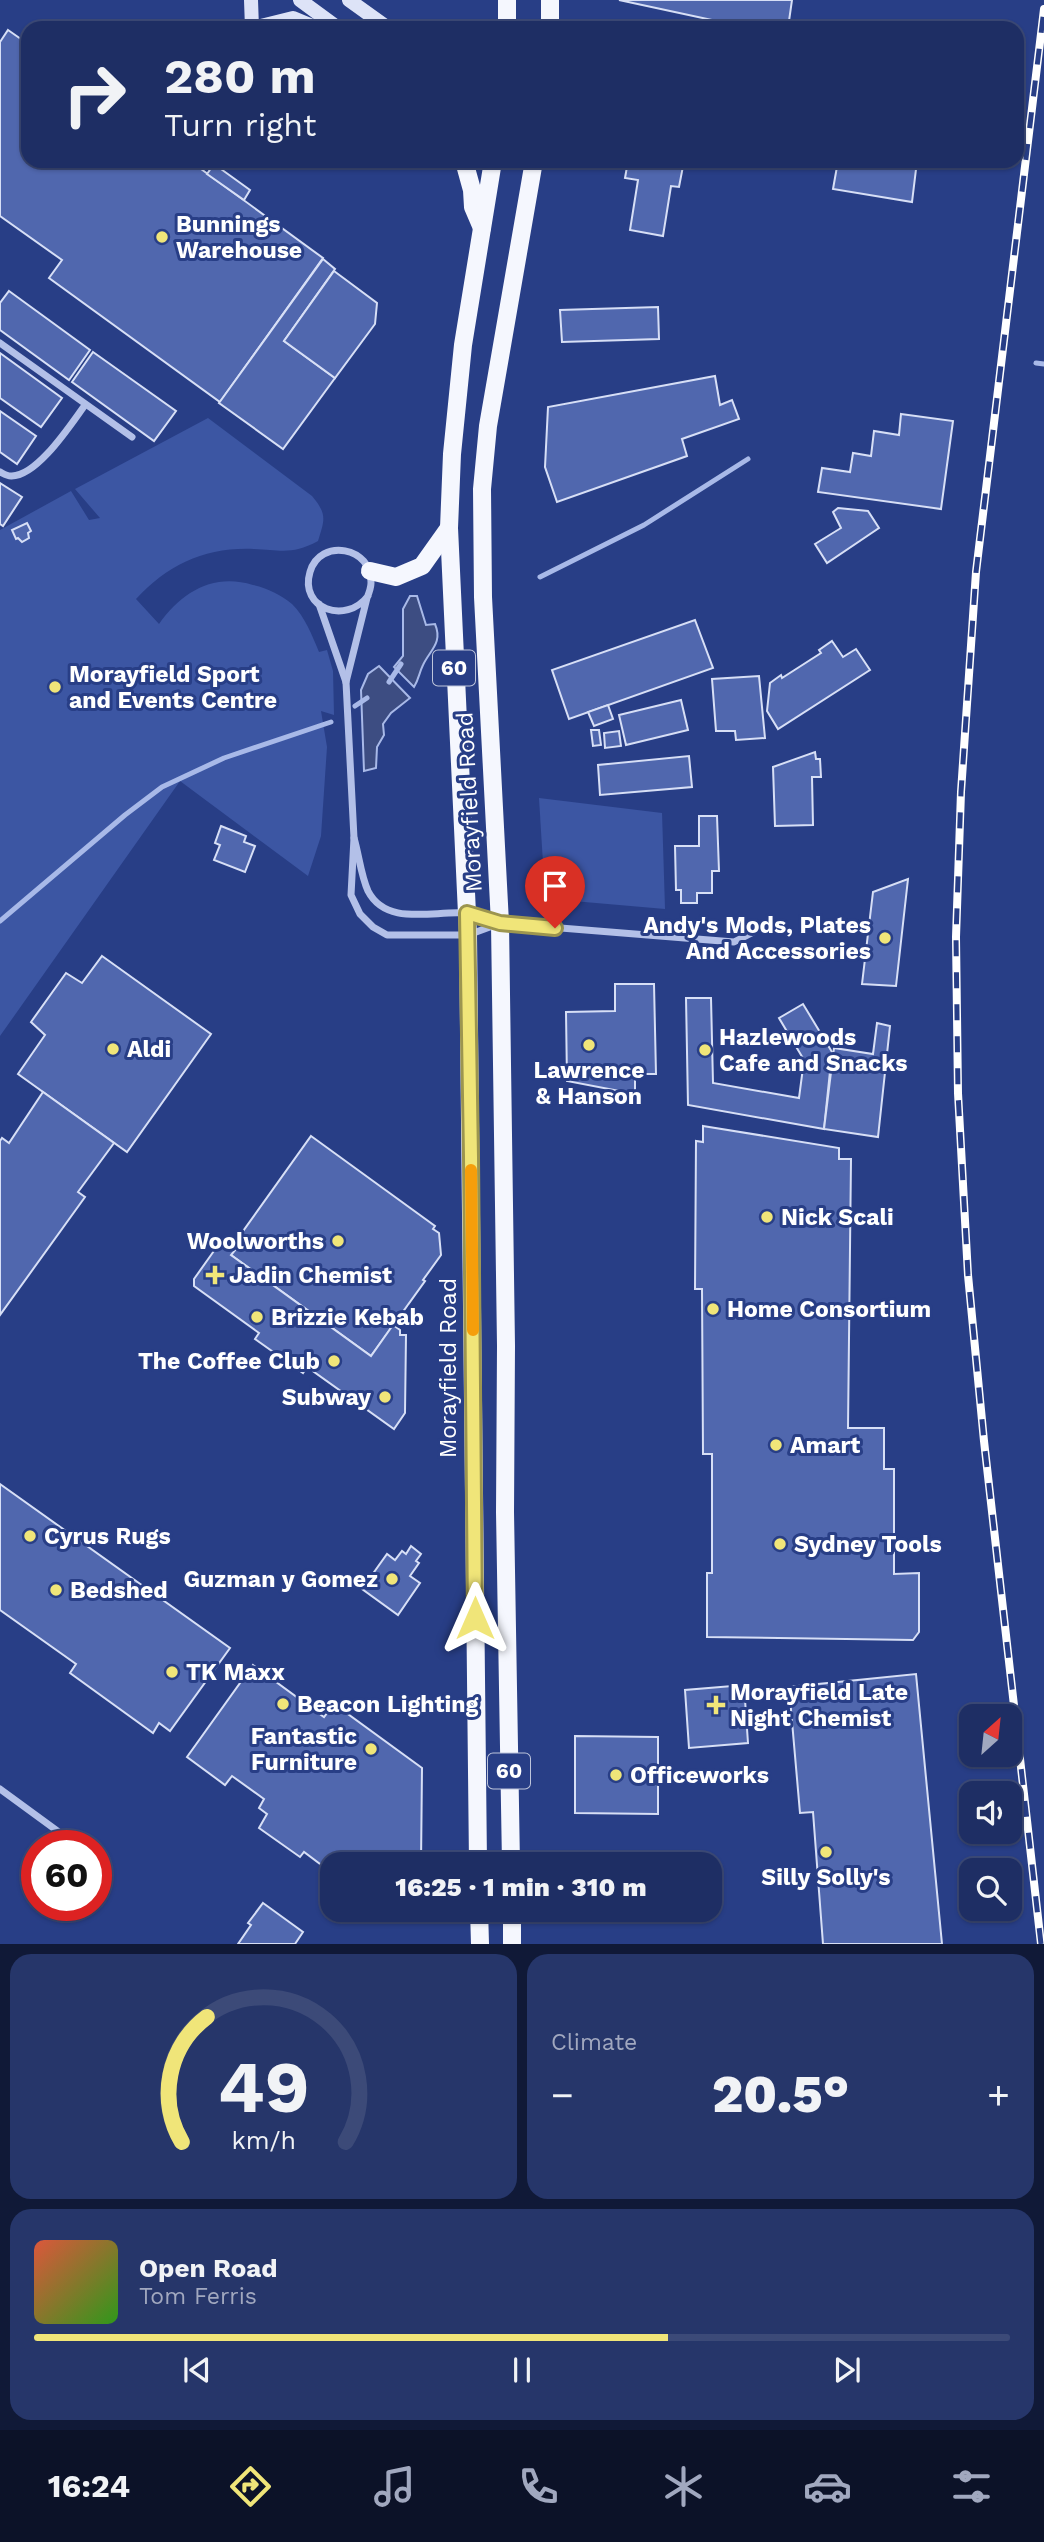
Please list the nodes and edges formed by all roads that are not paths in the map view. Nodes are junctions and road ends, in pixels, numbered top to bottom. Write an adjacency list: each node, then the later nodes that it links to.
1 (251, 0): 6 (main road)
2 (300, 0): 9 (main road)
3 (349, 0): 10 (main road)
4 (507, 0): 11 (main road)
5 (550, 0): 12 (main road)
6 (252, 21)
7 (281, 21): 8 (main road)
8 (300, 21)
9 (328, 21)
10 (378, 21)
11 (507, 21)
12 (550, 21)
13 (466, 168): 16 (main road)
14 (492, 168): 16 (main road, Morayfield Road / 60)
15 (533, 168): 28 (main road, Morayfield Road / 60)
16 (483, 231): 21 (main road, Morayfield Road / 60)
17 (0, 343): 18 (street)
18 (85, 405): 19 (street); 20 (street)
19 (132, 437)
20 (0, 472)
21 (449, 528): 22 (main road); 27 (main road, Morayfield Road / 60)
22 (370, 571): 23 (street); 24 (street)
23 (368, 596): 24 (street); 25 (street)
24 (319, 604): 25 (street)
25 (346, 682): 26 (street)
26 (354, 838): 27 (street); 30 (street)
27 (467, 913): 28 (street); 30 (main road, Morayfield Road / 60)
28 (500, 923): 29 (street); 30 (street); 34 (main road, Morayfield Road / 60)
29 (771, 923)
30 (468, 935): 33 (main road, Morayfield Road / 60)
31 (0, 1789): 32 (street)
32 (56, 1830)
33 (478, 1852)
34 (511, 1852)
35 (479, 1922): 37 (main road)
36 (512, 1922): 38 (main road)
37 (480, 1944)
38 (512, 1944)

